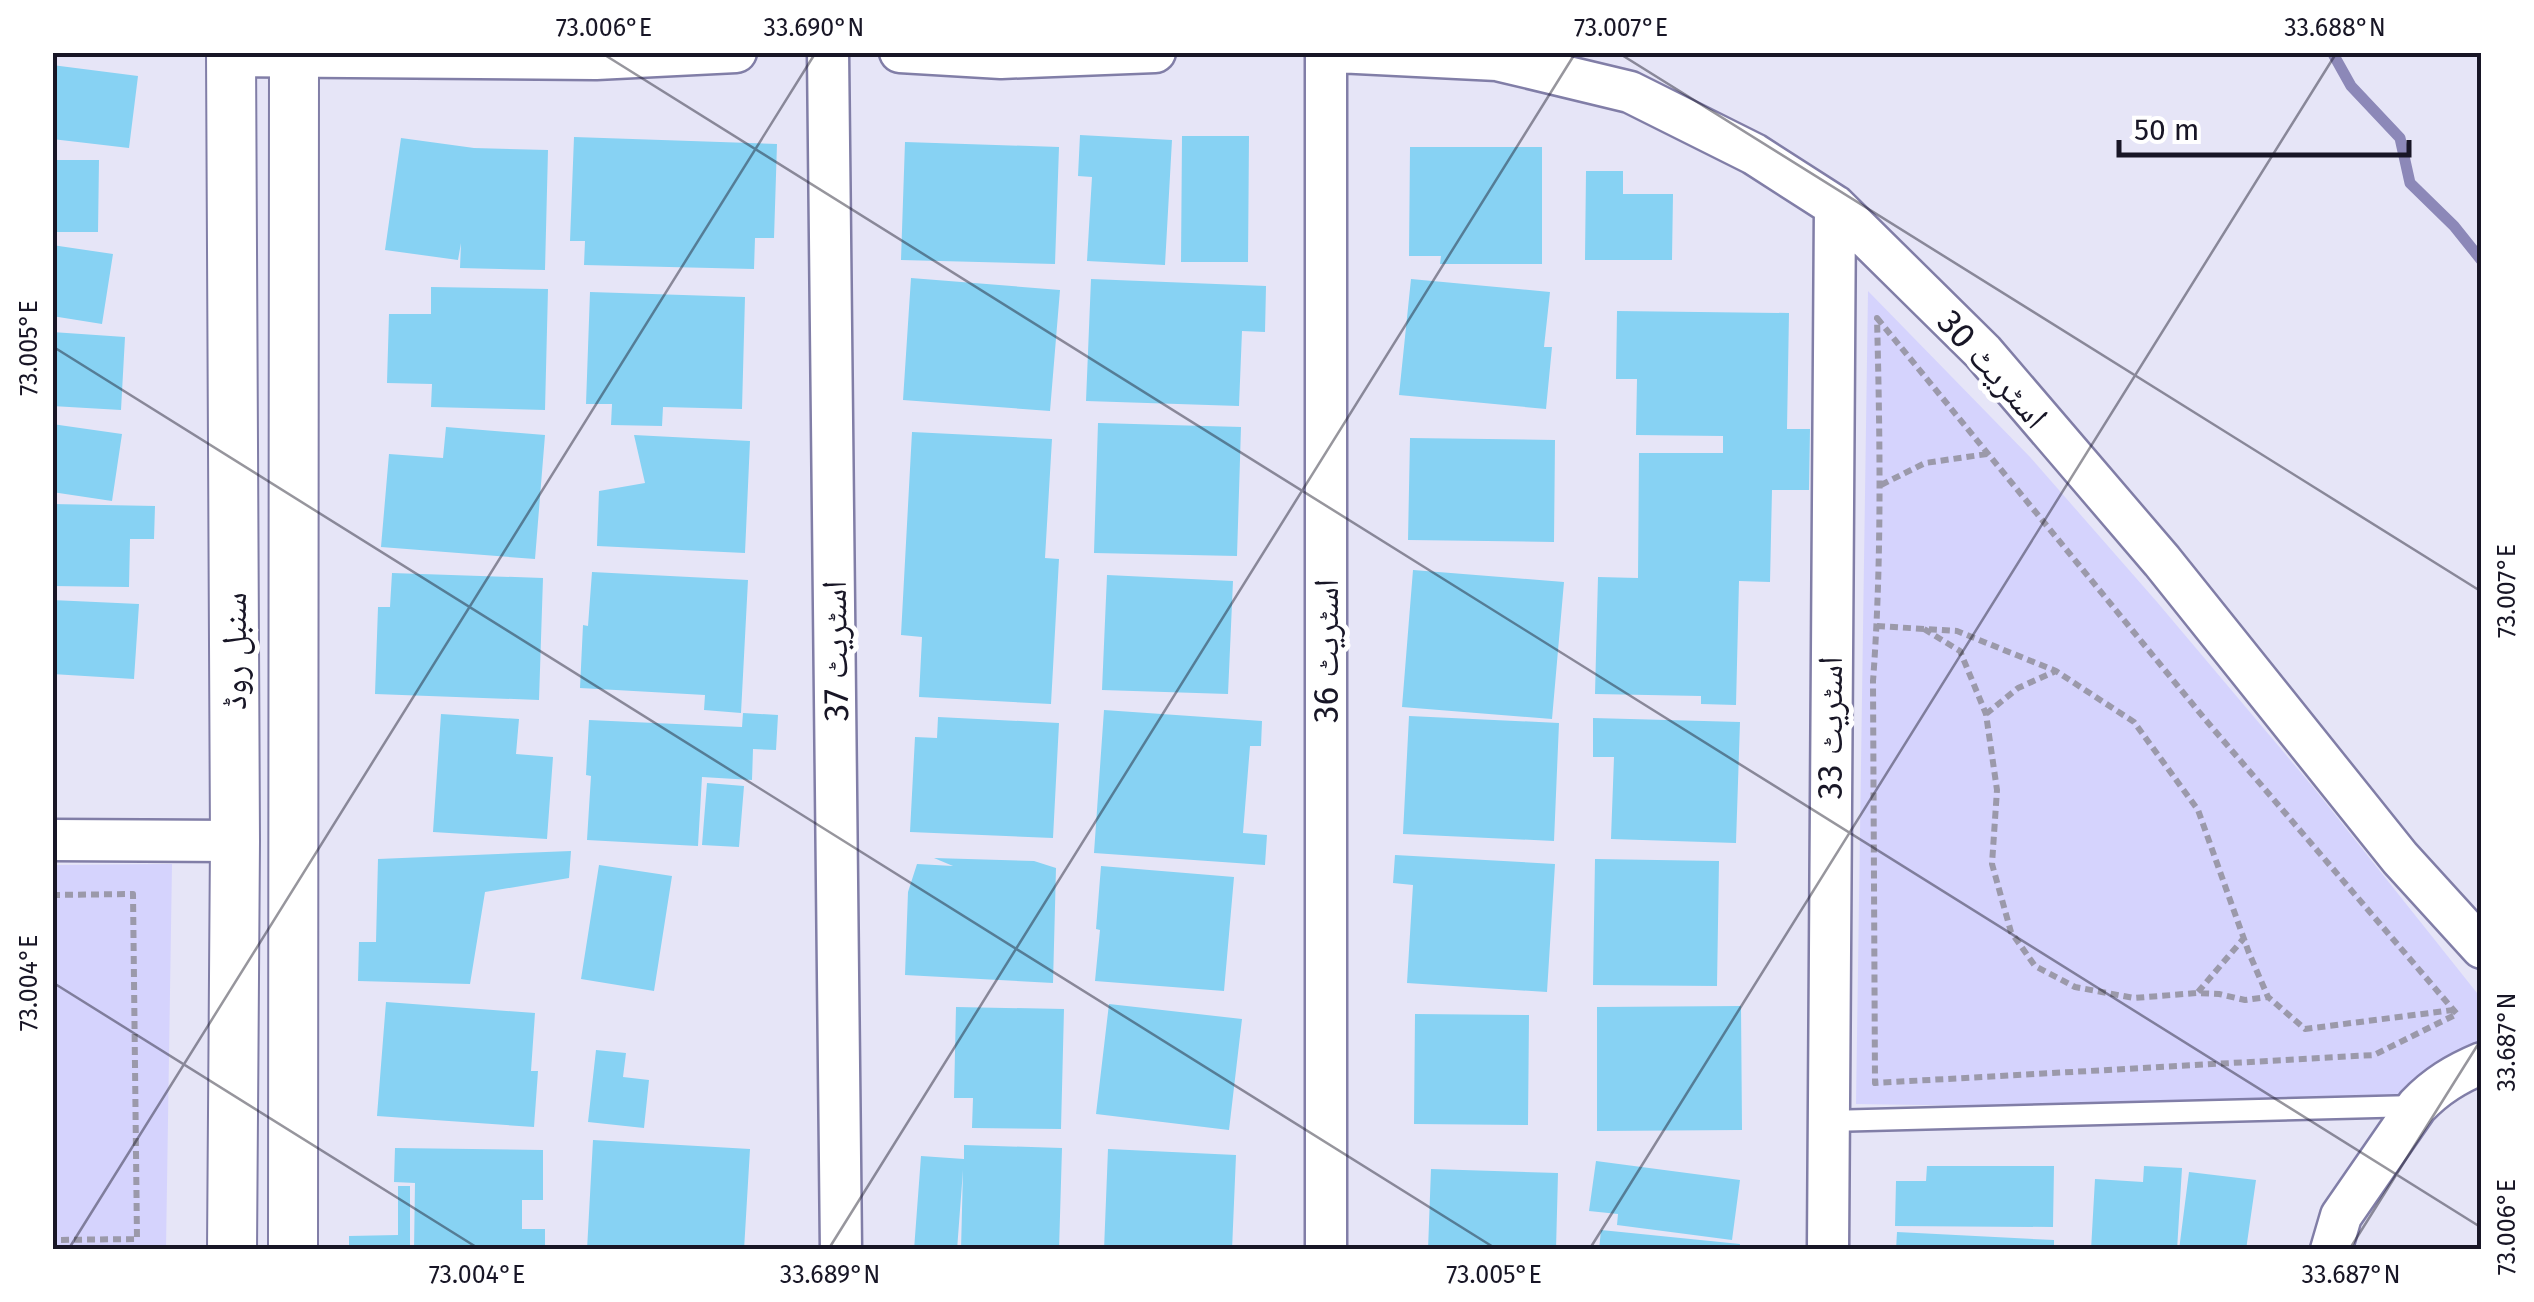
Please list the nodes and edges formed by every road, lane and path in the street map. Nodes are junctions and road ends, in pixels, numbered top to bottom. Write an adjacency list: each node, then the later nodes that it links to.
1 (736, 52): 8 (street)
2 (828, 52): 32 (street, اسٹریٹ 37)
3 (900, 52): 4 (street)
4 (1155, 52)
5 (1326, 52): 33 (street, اسٹریٹ 36)
6 (1337, 52): 9 (street, اسٹریٹ 30)
7 (231, 54): 8 (street); 17 (street, سنبل روڈ)
8 (294, 55): 24 (street, سنبل روڈ)
9 (1835, 206): 20 (street, اسٹریٹ 30); 28 (street, اسٹریٹ 33)
10 (1987, 454): 11 (path); 11 (path); 23 (path)
11 (1881, 485): 12 (path)
12 (1878, 626): 13 (path); 23 (path)
13 (1923, 628): 14 (path); 15 (path)
14 (2056, 672): 15 (path); 19 (path)
15 (1986, 714): 21 (path)
16 (52, 840): 17 (street)
17 (235, 841): 25 (street, سنبل روڈ)
18 (52, 895): 29 (path)
19 (2244, 938): 21 (path); 22 (path)
20 (2482, 948)
21 (2197, 994): 22 (path)
22 (2268, 996): 23 (path)
23 (2452, 1010)
24 (294, 1058): 25 (street); 31 (street, سنبل روڈ)
25 (233, 1060): 30 (street, سنبل روڈ)
26 (2482, 1063): 27 (street)
27 (2418, 1106): 28 (lane); 35 (street)
28 (1828, 1122): 34 (street, اسٹریٹ 33)
29 (52, 1240)
30 (232, 1250)
31 (294, 1250)
32 (842, 1250)
33 (1326, 1250)
34 (1828, 1250)
35 (2331, 1250)

